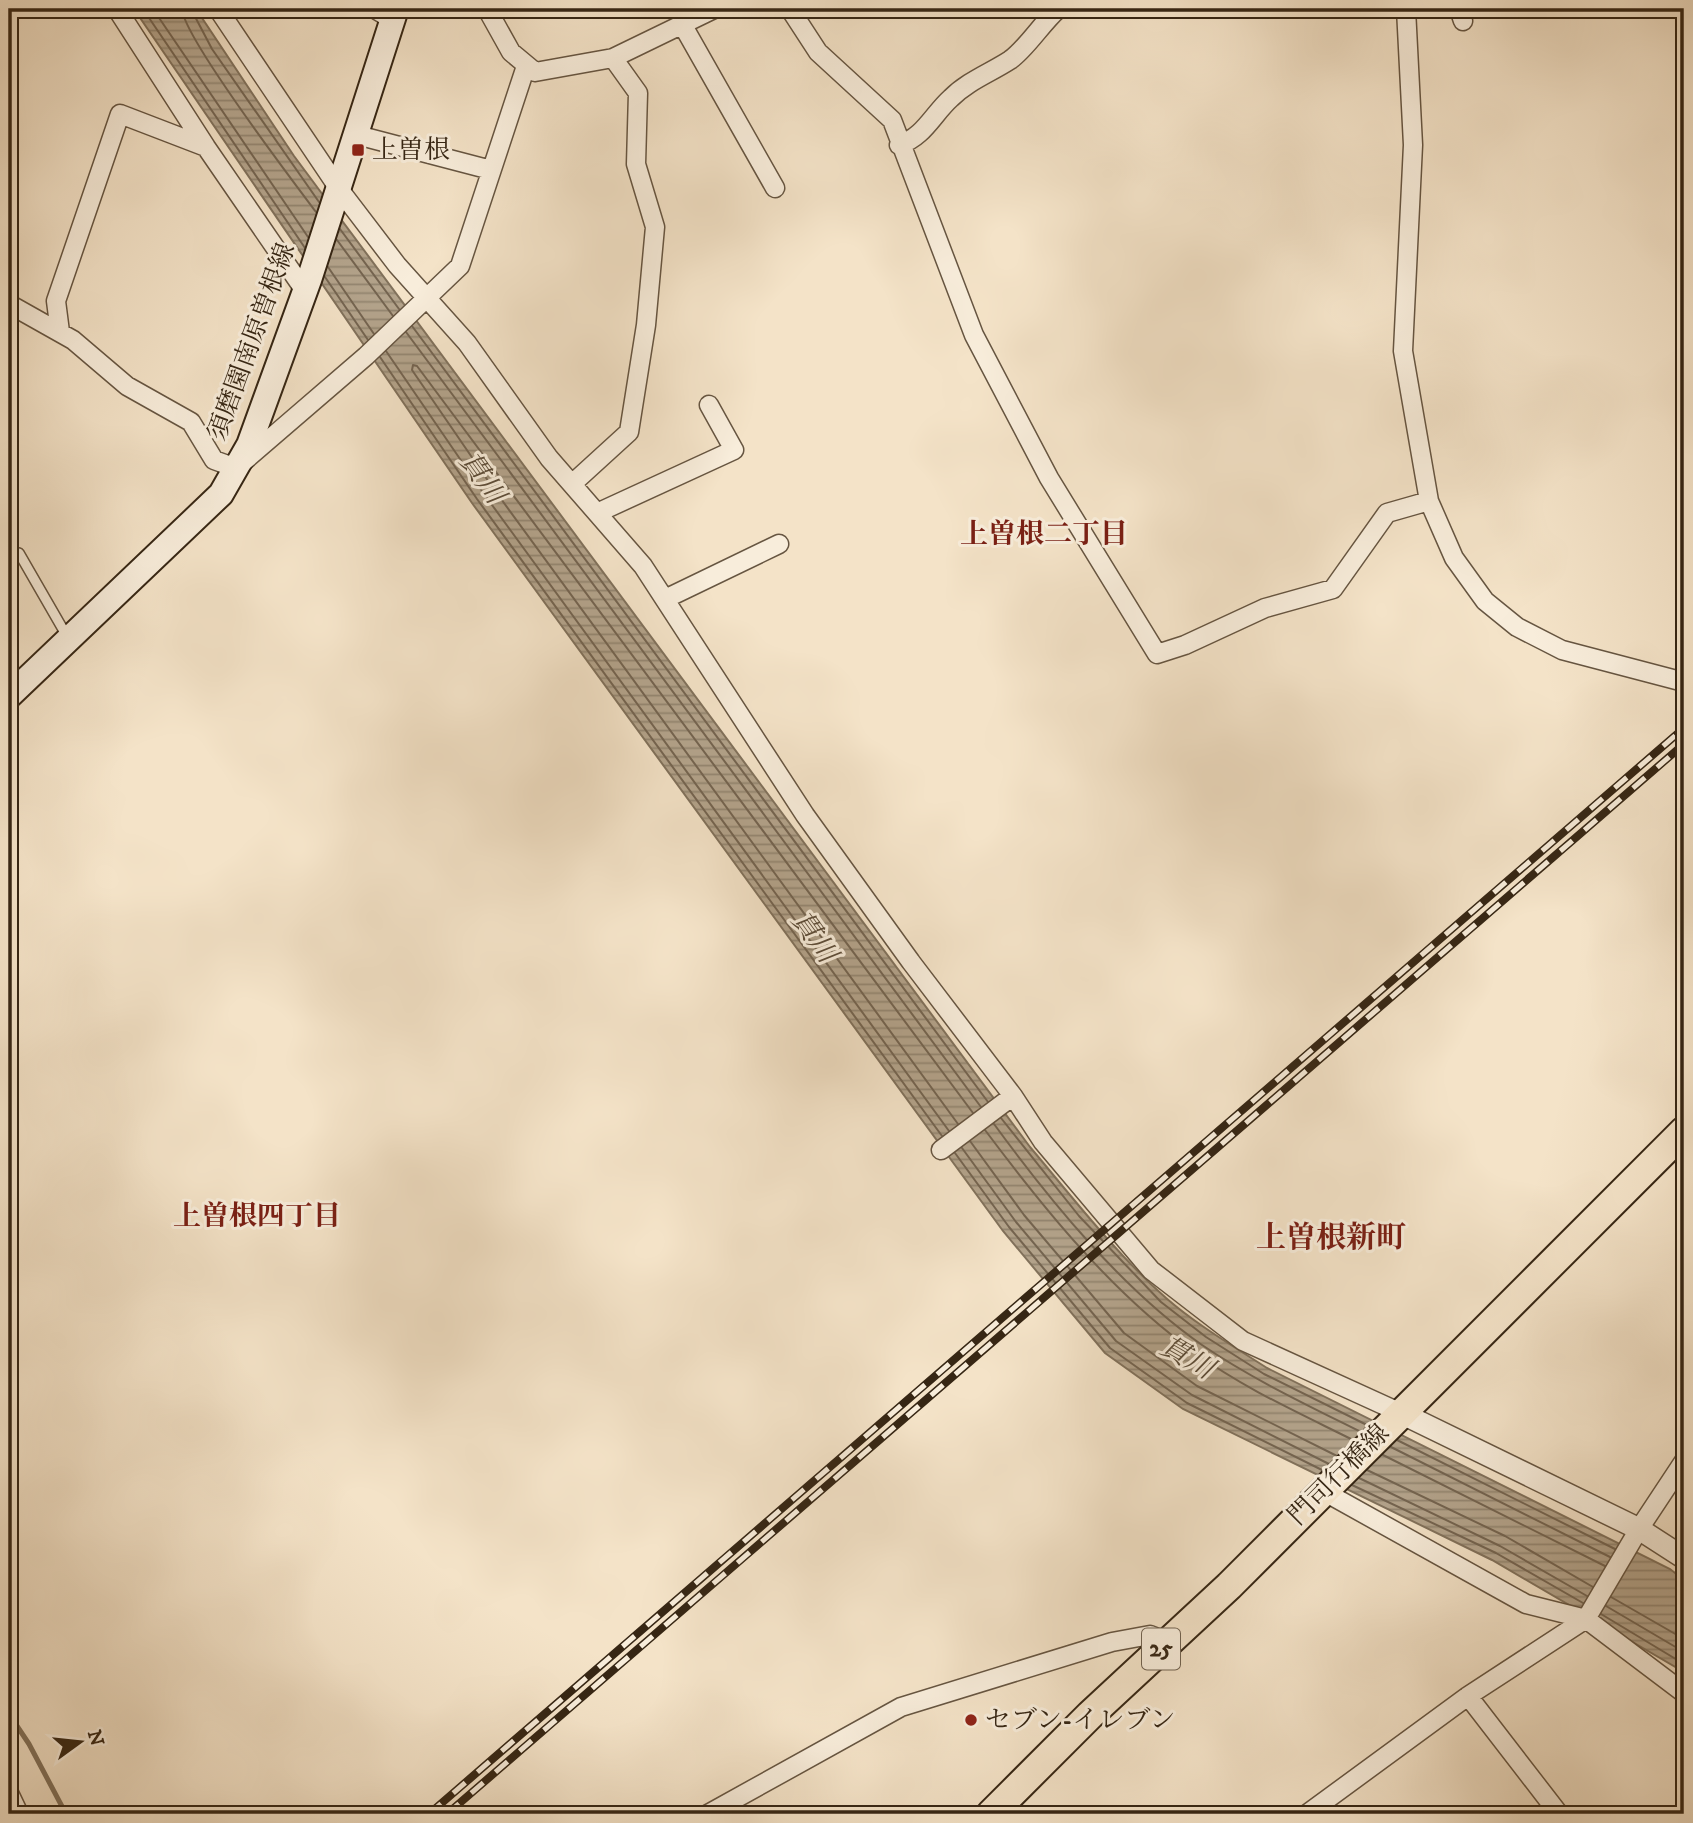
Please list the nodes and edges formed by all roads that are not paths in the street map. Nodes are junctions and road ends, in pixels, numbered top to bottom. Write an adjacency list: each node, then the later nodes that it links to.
1 (117, 9): 14 (street)
2 (218, 9): 17 (street)
3 (487, 9): 11 (street)
4 (713, 9): 9 (street)
5 (790, 9): 13 (street)
6 (1058, 9): 13 (street)
7 (1406, 9): 25 (street)
8 (388, 13): 12 (main road, 須磨園南原曽根線)
9 (682, 24): 10 (street); 16 (street)
10 (613, 58): 11 (street); 24 (street)
11 (526, 66): 15 (street)
12 (357, 135): 15 (street); 17 (main road, 須磨園南原曽根線)
13 (900, 145): 25 (street)
14 (206, 147): 18 (street); 21 (street)
15 (491, 170): 20 (street)
16 (775, 188)
17 (338, 192): 18 (main road, 須磨園南原曽根線); 20 (street)
18 (307, 285): 23 (main road, 須磨園南原曽根線)
19 (9, 304): 21 (street)
20 (424, 304): 23 (street); 24 (street)
21 (60, 332): 23 (street)
22 (709, 405): 26 (street)
23 (236, 468): 30 (main road, 須磨園南原曽根線)
24 (572, 484): 26 (street)
25 (1429, 501): 31 (street)
26 (597, 513): 29 (street)
27 (779, 544): 29 (street)
28 (9, 559): 30 (lane)
29 (665, 599): 33 (street)
30 (69, 640): 32 (main road, 須磨園南原曽根線)
31 (1684, 682)
32 (9, 696)
33 (1010, 1099): 35 (street); 36 (street)
34 (1684, 1131): 36 (main road, 門司行橋線 / 25)
35 (941, 1150)
36 (1395, 1418): 38 (main road, 門司行橋線 / 25); 39 (street)
37 (1684, 1461): 39 (street)
38 (1327, 1487): 41 (street); 42 (main road, 門司行橋線 / 25)
39 (1635, 1535): 40 (street); 41 (street)
40 (1684, 1558)
41 (1586, 1619): 43 (street); 44 (street)
42 (1168, 1642): 47 (street); 48 (main road, 門司行橋線 / 25)
43 (1684, 1693)
44 (1468, 1696): 49 (street); 50 (street)
45 (9, 1793): 46 (street)
46 (19, 1814)
47 (708, 1814)
48 (991, 1814)
49 (1307, 1814)
50 (1559, 1814)

